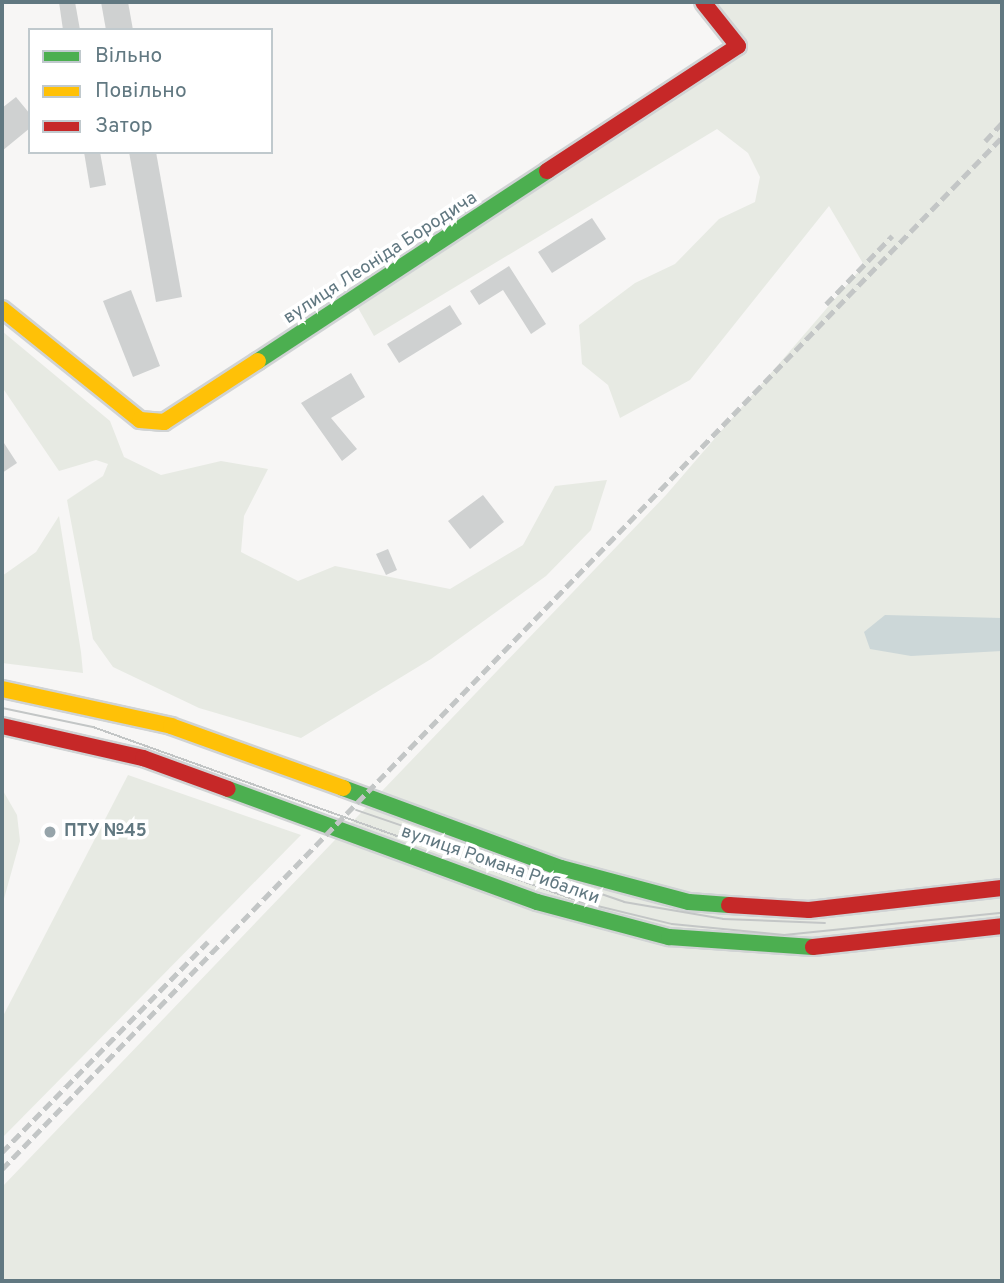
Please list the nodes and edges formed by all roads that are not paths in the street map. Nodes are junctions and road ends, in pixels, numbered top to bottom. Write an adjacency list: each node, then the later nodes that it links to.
1 (703, 2): 2 (main road, вулиця Леоніда Бородича)
2 (2, 309)
3 (2, 689): 5 (main road, вулиця Романа Рибалки)
4 (2, 726): 6 (main road, вулиця Романа Рибалки)
5 (1002, 888)
6 (1002, 926)

